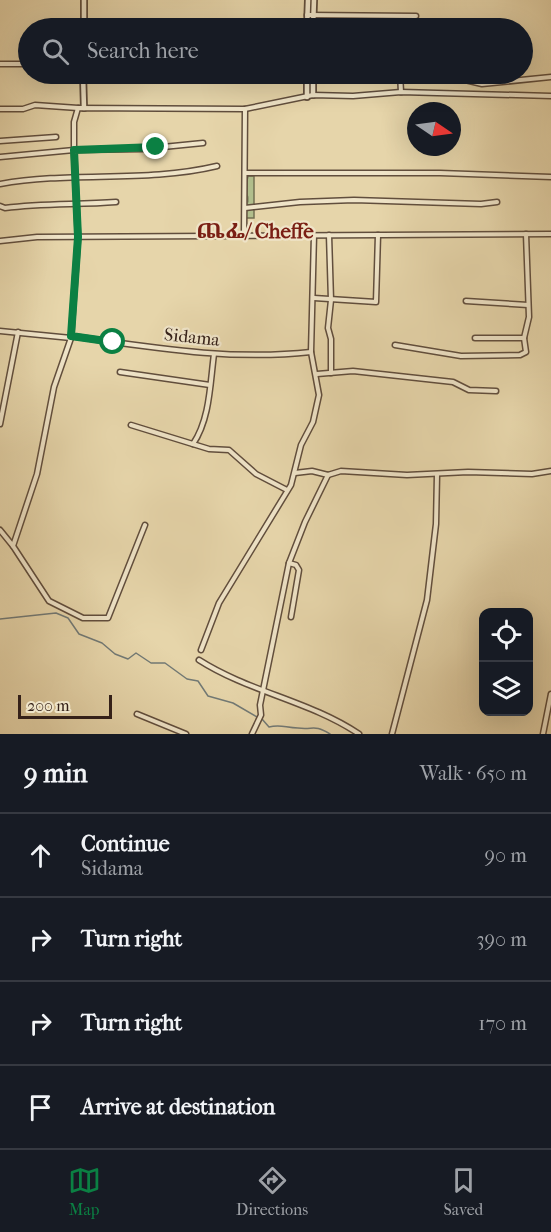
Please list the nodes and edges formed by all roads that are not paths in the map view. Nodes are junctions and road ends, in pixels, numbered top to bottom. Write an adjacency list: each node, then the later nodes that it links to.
1 (84, 0): 6 (street)
2 (308, 0): 4 (street)
3 (314, 0): 4 (street)
4 (310, 15): 5 (street); 7 (street); 8 (street)
5 (416, 16)
6 (84, 18)
7 (309, 18)
8 (311, 18)
9 (0, 64): 10 (street)
10 (18, 64)
11 (551, 77): 12 (street)
12 (533, 79)
13 (82, 84): 20 (street)
14 (308, 84): 18 (street)
15 (312, 84): 18 (street)
16 (401, 84): 17 (street)
17 (401, 92): 18 (street); 19 (street)
18 (310, 96): 22 (street)
19 (551, 96)
20 (81, 108): 21 (street); 22 (street); 26 (street)
21 (0, 109)
22 (244, 109): 29 (street)
23 (56, 137): 24 (street)
24 (0, 141)
25 (203, 143): 26 (street)
26 (74, 150): 27 (street); 30 (street)
27 (0, 158)
28 (217, 166): 30 (street)
29 (245, 173): 31 (street); 37 (street)
30 (75, 176): 32 (street); 35 (street)
31 (551, 177)
32 (0, 184)
33 (116, 202): 35 (street)
34 (497, 202): 37 (street)
35 (77, 205): 36 (street); 43 (street)
36 (0, 206)
37 (245, 208): 44 (street)
38 (526, 234): 39 (street); 41 (street); 49 (street)
39 (551, 234)
40 (314, 235): 42 (street); 44 (street); 46 (street)
41 (378, 235): 42 (street); 47 (street)
42 (329, 236): 47 (street)
43 (78, 237): 44 (street); 45 (street); 52 (street)
44 (244, 237)
45 (0, 241)
46 (314, 298): 47 (street); 56 (street)
47 (330, 300): 59 (street)
48 (466, 301): 49 (street)
49 (528, 305): 53 (street)
50 (0, 331): 51 (street, Sidama)
51 (18, 332): 52 (street, Sidama); 63 (street)
52 (71, 337): 57 (street, Sidama); 73 (street)
53 (524, 338): 54 (street); 55 (street)
54 (475, 339)
55 (395, 345)
56 (311, 352): 57 (street, Sidama); 60 (street)
57 (214, 354): 61 (street)
58 (120, 372): 61 (street)
59 (331, 373): 60 (street); 62 (street)
60 (317, 374): 67 (street)
61 (210, 385): 65 (street)
62 (496, 391)
63 (0, 424)
64 (131, 425): 65 (street)
65 (193, 444): 70 (street)
66 (551, 471): 69 (street)
67 (295, 473): 68 (street); 70 (street)
68 (328, 475): 69 (street); 74 (street)
69 (437, 475): 84 (street)
70 (288, 490): 76 (street)
71 (146, 525): 73 (street)
72 (0, 530): 73 (street)
73 (13, 546)
74 (289, 563): 75 (street); 78 (street)
75 (291, 617)
76 (201, 650)
77 (199, 660): 78 (street)
78 (263, 691): 82 (street); 83 (street)
79 (551, 694): 85 (street)
80 (137, 714): 81 (street)
81 (186, 734)
82 (252, 734)
83 (359, 734)
84 (392, 734)
85 (543, 734)

